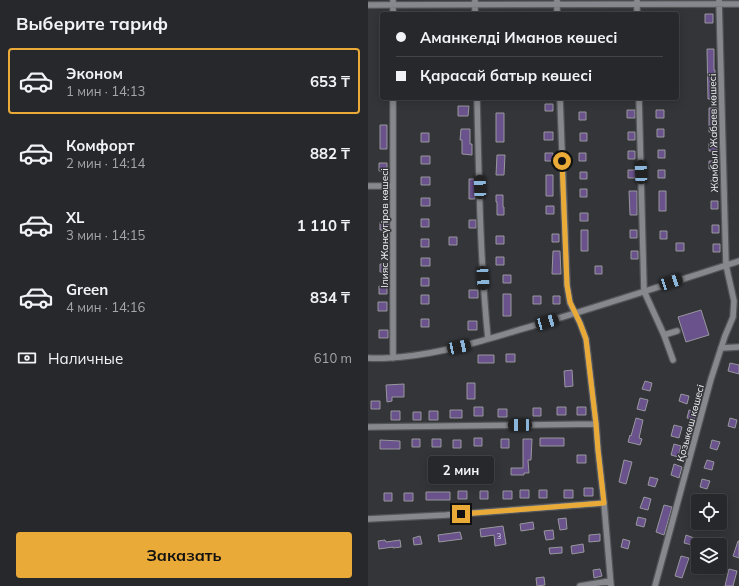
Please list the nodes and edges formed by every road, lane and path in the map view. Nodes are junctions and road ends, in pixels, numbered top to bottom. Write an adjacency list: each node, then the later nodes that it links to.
1 (556, 2): 2 (street); 5 (street); 8 (street)
2 (637, 2): 3 (street)
3 (719, 2): 6 (street); 16 (street, Жамбыл Жабаев көшесі)
4 (393, 3): 5 (street); 7 (street)
5 (475, 3)
6 (739, 4)
7 (368, 5)
8 (557, 12)
9 (393, 100): 14 (street, Ілияс Жансүгіров көшесі)
10 (477, 100): 21 (street)
11 (560, 100): 18 (street)
12 (639, 100): 17 (street)
13 (368, 186): 14 (street)
14 (393, 186): 25 (street, Ілияс Жансүгіров көшесі)
15 (739, 261): 16 (street)
16 (726, 265): 17 (street); 23 (street, Қозыкөш көшесі)
17 (644, 291): 18 (street); 20 (street)
18 (576, 314): 21 (street); 27 (street)
19 (677, 331): 20 (street)
20 (664, 335): 26 (street)
21 (488, 339): 25 (street)
22 (739, 347): 23 (street)
23 (721, 348): 33 (street, Қозыкөш көшесі)
24 (368, 358): 25 (street)
25 (392, 358)
26 (673, 360)
27 (596, 424): 28 (street); 29 (street)
28 (368, 427)
29 (604, 503): 30 (street); 31 (street)
30 (368, 519)
31 (610, 584): 32 (street)
32 (580, 586)
33 (655, 586)

